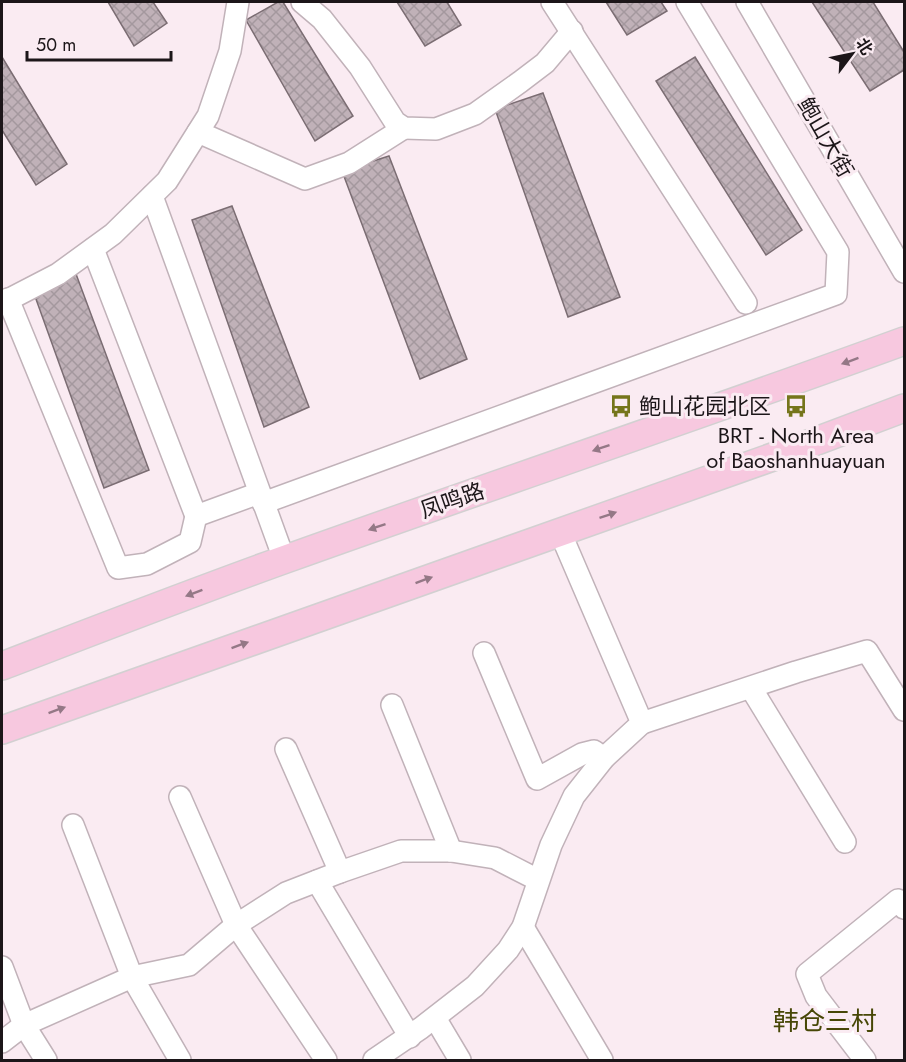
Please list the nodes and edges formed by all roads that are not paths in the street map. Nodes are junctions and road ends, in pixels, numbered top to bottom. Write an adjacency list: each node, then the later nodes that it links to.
1 (238, 2): 8 (street)
2 (302, 2): 7 (street)
3 (552, 2): 6 (street)
4 (687, 2): 16 (street)
5 (747, 2): 11 (street, 鲍山大街)
6 (572, 31): 7 (street); 13 (street)
7 (404, 128): 8 (street)
8 (198, 132): 9 (street)
9 (152, 196): 10 (street); 16 (street)
10 (93, 249): 12 (street); 17 (street)
11 (904, 272)
12 (5, 301): 17 (street)
13 (746, 303)
14 (904, 341): 19 (main road, 凤鸣路, one-way to 19)
15 (904, 408): 18 (main road, one-way to 15)
16 (261, 498): 17 (street); 19 (street)
17 (196, 516)
18 (560, 532): 25 (street); 26 (main road, one-way to 18)
19 (284, 560): 21 (main road, 凤鸣路, one-way to 21)
20 (484, 653): 28 (street)
21 (2, 666)
22 (751, 688): 24 (street); 25 (street); 31 (street)
23 (392, 705): 32 (street)
24 (904, 710)
25 (642, 723): 28 (street)
26 (2, 730)
27 (286, 749): 33 (street)
28 (604, 758): 34 (street)
29 (180, 797): 37 (street)
30 (73, 825): 40 (street)
31 (845, 842)
32 (451, 851): 33 (street); 34 (street)
33 (340, 872): 35 (street)
34 (538, 880): 38 (street)
35 (317, 881): 37 (street); 43 (street)
36 (904, 908): 51 (street)
37 (236, 925): 40 (street); 47 (street)
38 (523, 927): 41 (street); 50 (street)
39 (2, 967): 42 (street)
40 (132, 977): 42 (street); 46 (street)
41 (435, 1018): 43 (street); 49 (street)
42 (24, 1025): 44 (street); 45 (street)
43 (410, 1037): 48 (street)
44 (2, 1042)
45 (46, 1060)
46 (180, 1060)
47 (326, 1060)
48 (374, 1060)
49 (460, 1060)
50 (602, 1060)
51 (865, 1060)

